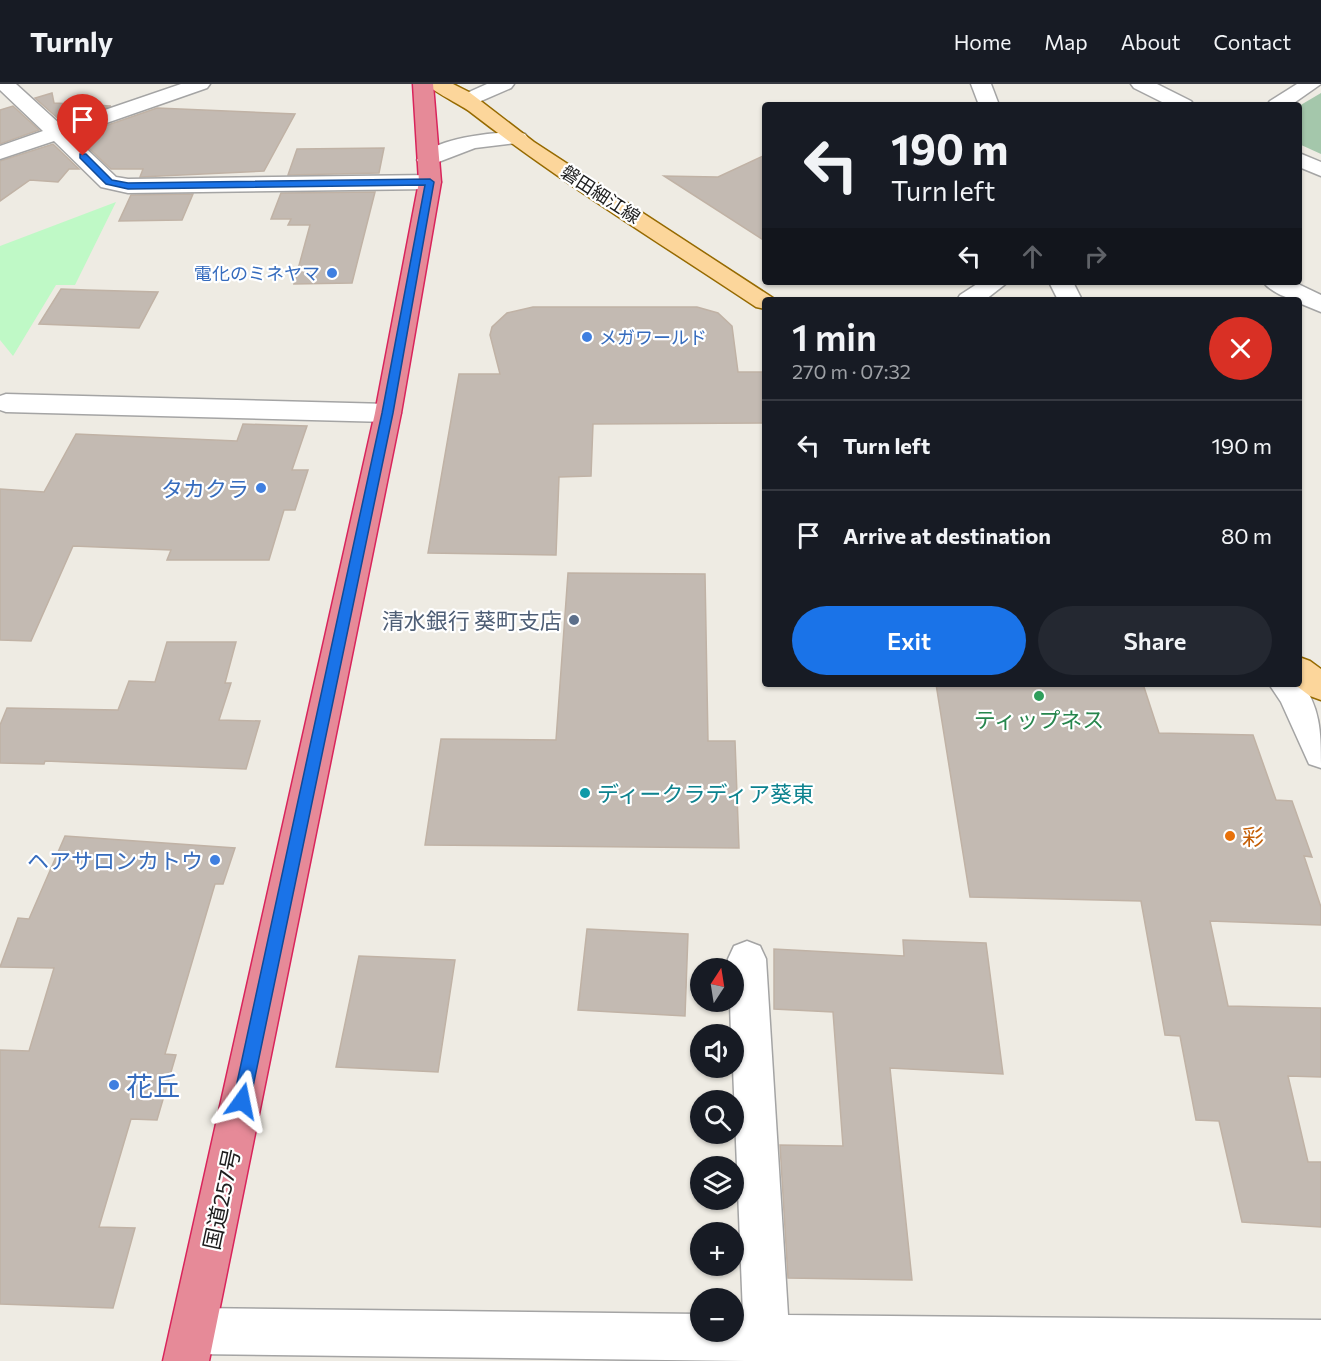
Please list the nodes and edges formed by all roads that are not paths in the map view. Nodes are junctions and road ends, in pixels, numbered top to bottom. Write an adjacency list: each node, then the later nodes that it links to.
1 (5, 84): 13 (street)
2 (200, 84): 13 (street)
3 (423, 84): 18 (highway, 国道257号)
4 (437, 84): 9 (main road, 磐田細江線)
5 (504, 84): 9 (street)
6 (981, 84): 10 (street)
7 (1141, 84): 11 (street)
8 (1311, 84): 12 (street)
9 (467, 100): 14 (main road, 磐田細江線)
10 (988, 102)
11 (1178, 102)
12 (1283, 102)
13 (55, 134): 15 (street); 18 (street)
14 (518, 138): 18 (street); 22 (main road, 磐田細江線)
15 (0, 153)
16 (1302, 160): 17 (street)
17 (1321, 170)
18 (429, 171): 25 (highway, 国道257号)
19 (992, 285): 21 (street)
20 (1281, 285): 23 (street)
21 (974, 297)
22 (762, 300)
23 (1321, 305)
24 (2, 407): 25 (street)
25 (388, 413): 32 (highway, 国道257号)
26 (1302, 672): 28 (main road)
27 (1287, 687): 29 (street)
28 (1321, 687)
29 (1321, 754)
30 (747, 959): 33 (street)
31 (1321, 1343): 33 (street)
32 (190, 1346): 33 (street)
33 (768, 1349)

